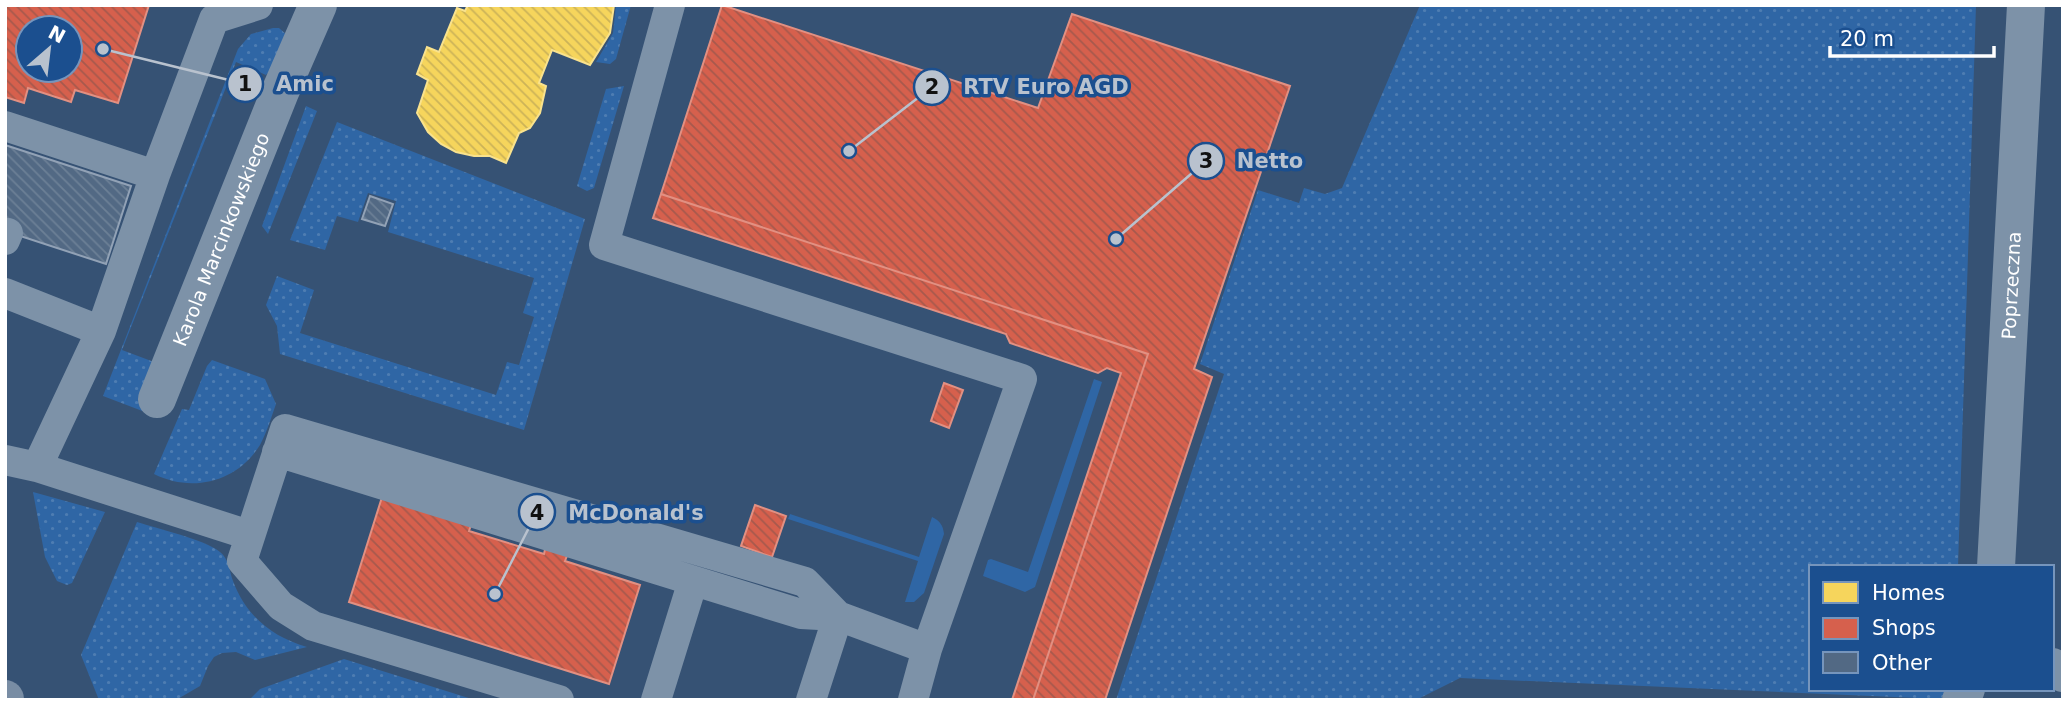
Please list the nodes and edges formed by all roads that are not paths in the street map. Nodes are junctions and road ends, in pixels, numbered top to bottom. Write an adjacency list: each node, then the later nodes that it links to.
1 (258, 5): 6 (lane)
2 (318, 5): 9 (street, Karola Marcinkowskiego)
3 (670, 5): 17 (lane)
4 (2026, 5): 14 (street, Poprzeczna)
5 (5, 126): 6 (lane)
6 (155, 175): 8 (lane)
7 (5, 293): 8 (lane)
8 (101, 331): 12 (lane)
9 (157, 399)
10 (277, 452): 13 (lane); 15 (lane); 16 (lane)
11 (5, 460): 12 (lane)
12 (37, 467): 13 (lane)
13 (249, 535): 18 (lane)
14 (1996, 565)
15 (693, 581): 16 (lane); 19 (lane)
16 (838, 616): 17 (lane); 20 (lane)
17 (927, 649): 21 (lane)
18 (559, 700)
19 (656, 700)
20 (811, 700)
21 (913, 700)

